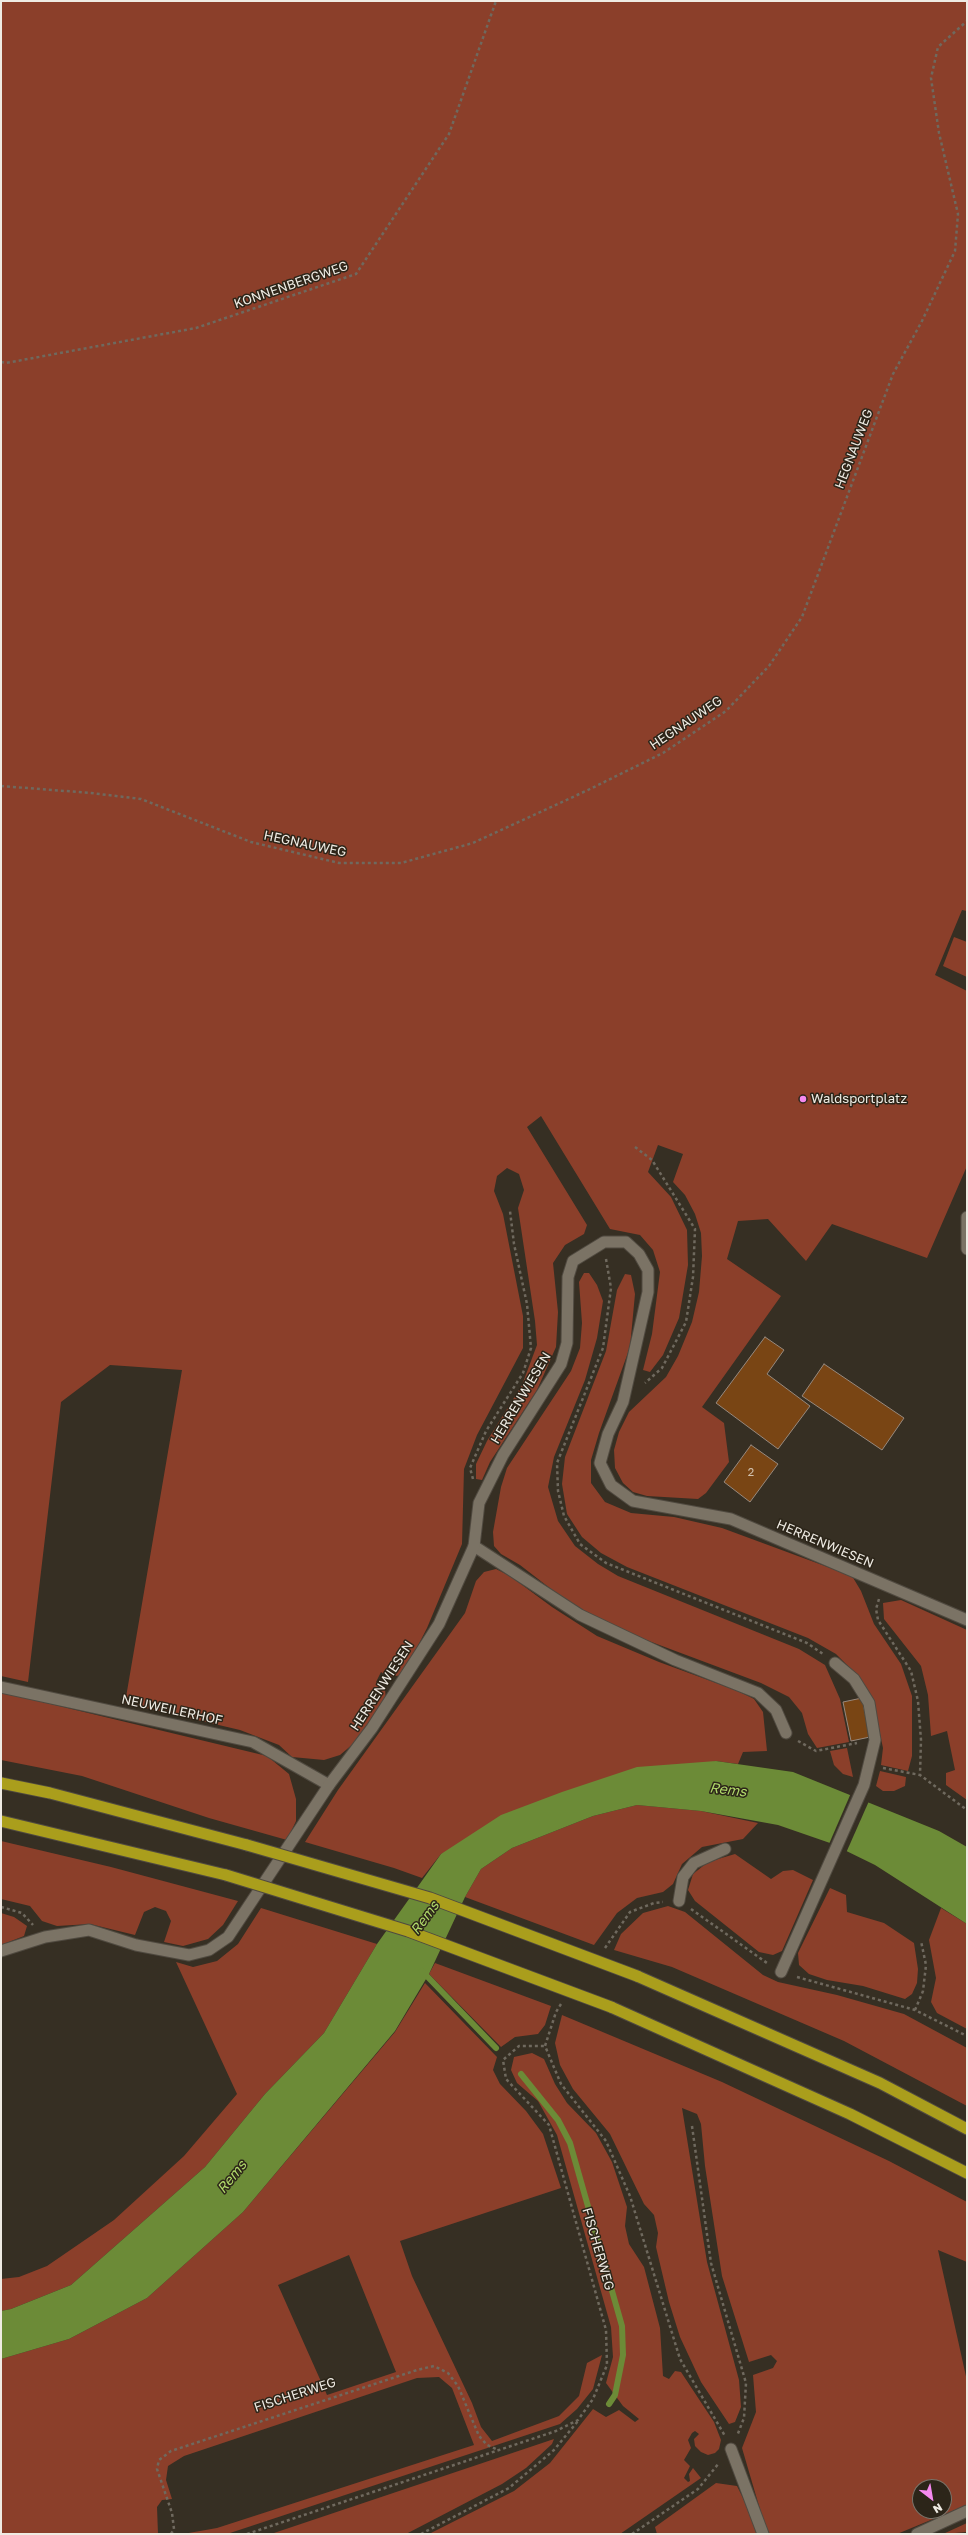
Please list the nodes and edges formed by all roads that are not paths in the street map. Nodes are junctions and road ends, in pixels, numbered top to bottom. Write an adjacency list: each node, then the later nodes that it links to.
1 (967, 1217): 2 (street)
2 (967, 1249)
3 (474, 1546): 4 (street, HERRENWIESEN); 7 (street); 9 (street, HERRENWIESEN)
4 (967, 1620)
5 (835, 1663): 14 (street)
6 (1, 1687): 9 (street, NEUWEILERHOF)
7 (786, 1733)
8 (1, 1783): 15 (highway, bridge)
9 (328, 1785): 13 (street, HERRENWIESEN)
10 (1, 1821): 16 (highway, bridge)
11 (725, 1850): 12 (street)
12 (679, 1901)
13 (1, 1951)
14 (781, 1972)
15 (967, 2129)
16 (967, 2173)
17 (731, 2449): 19 (street)
18 (967, 2511): 20 (street)
19 (762, 2534)
20 (918, 2534)

